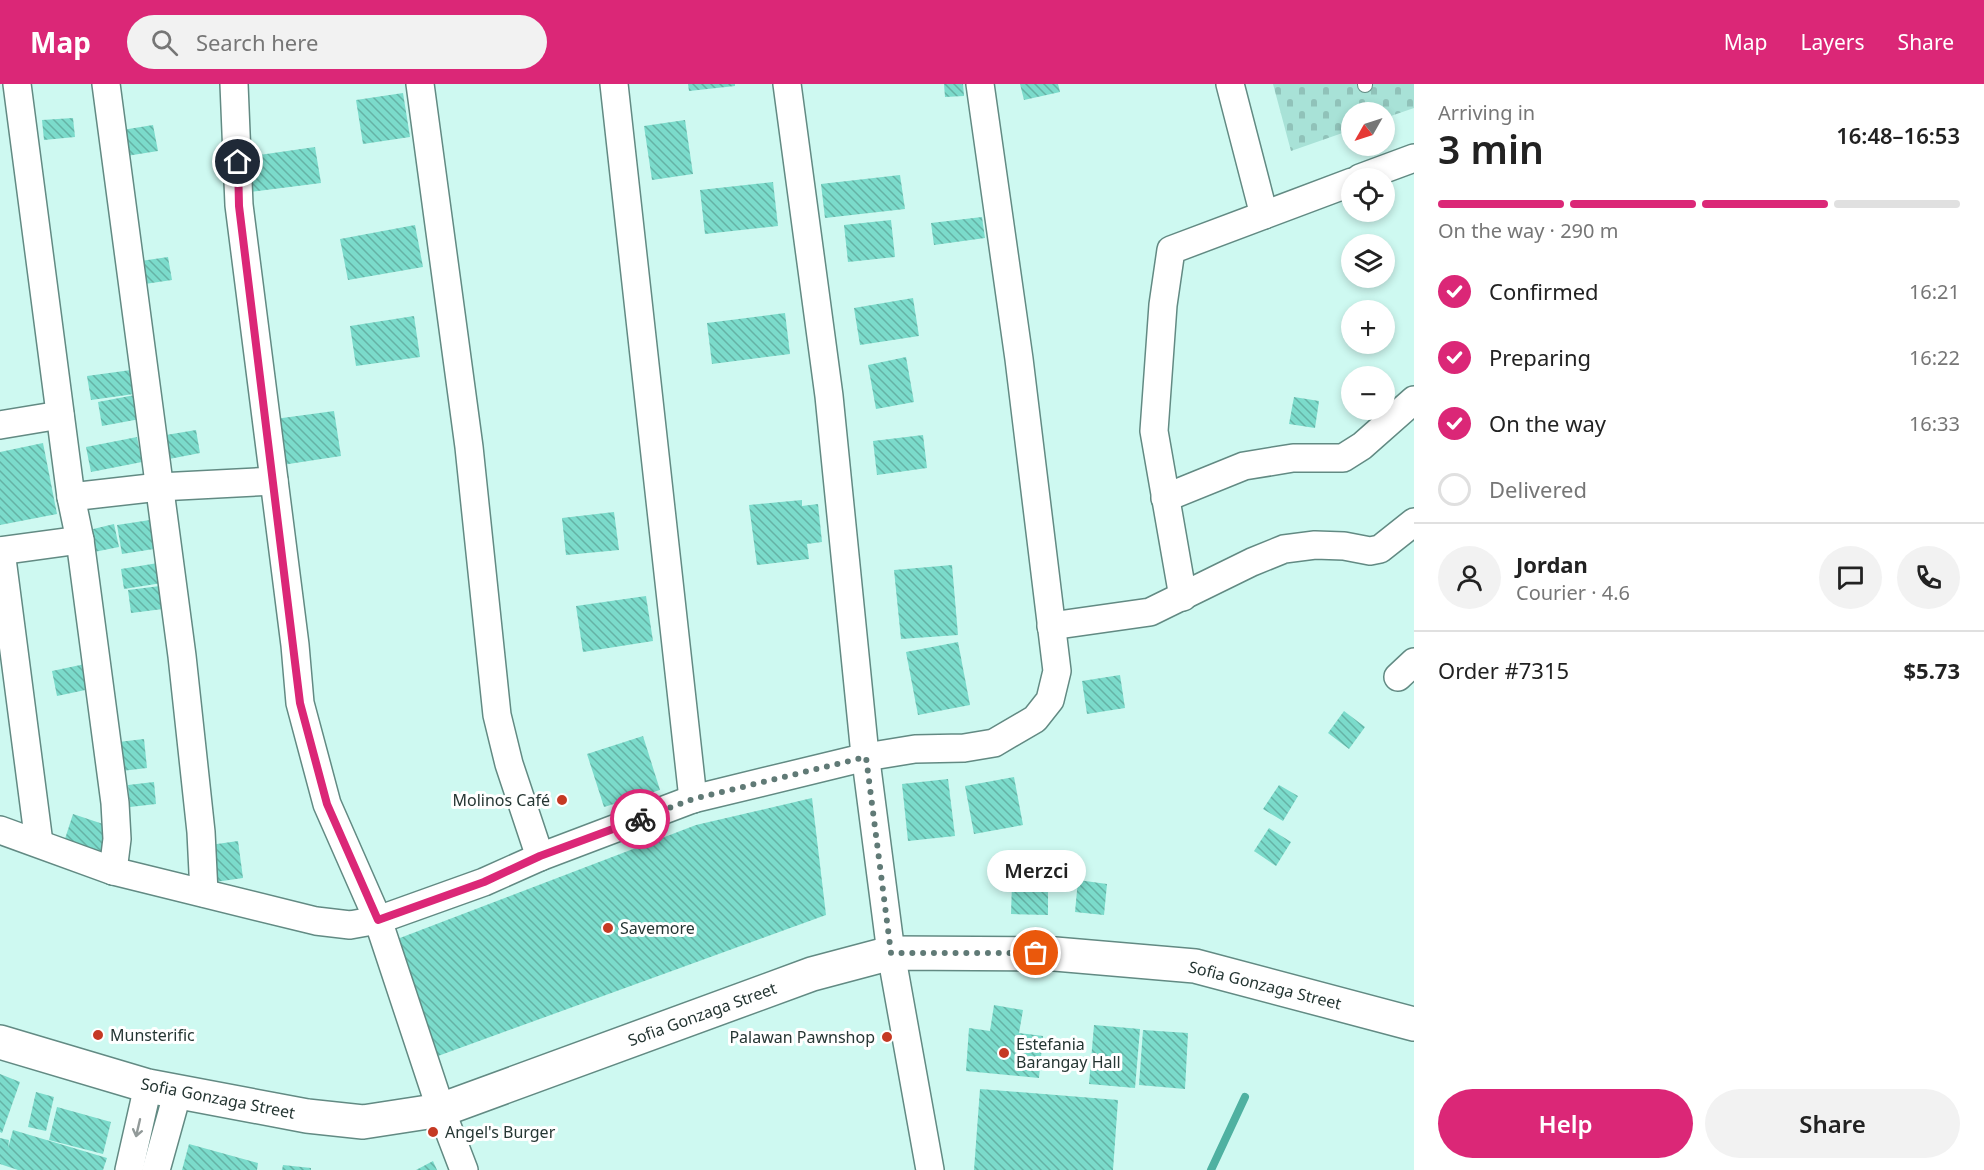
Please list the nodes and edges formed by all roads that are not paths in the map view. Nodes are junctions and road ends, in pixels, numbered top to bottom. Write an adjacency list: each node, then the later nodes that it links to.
1 (17, 84): 14 (street)
2 (106, 84): 17 (street)
3 (234, 84): 16 (street)
4 (420, 84): 29 (street)
5 (614, 84): 26 (street)
6 (787, 84): 25 (street)
7 (980, 84): 24 (street)
8 (1230, 84): 12 (street)
9 (1414, 158): 10 (street)
10 (1387, 168)
11 (1341, 186): 12 (street)
12 (1264, 215): 19 (street)
13 (1414, 400): 19 (street)
14 (60, 415): 15 (street); 18 (street)
15 (0, 425)
16 (274, 481): 17 (street); 32 (street)
17 (159, 487): 18 (street); 31 (street)
18 (71, 497): 21 (street)
19 (1165, 498): 23 (street)
20 (1414, 522): 23 (street)
21 (80, 540): 22 (street); 30 (street)
22 (0, 551): 28 (street)
23 (1183, 597): 24 (street)
24 (1051, 626): 25 (street)
25 (866, 757): 26 (street); 33 (street)
26 (693, 799): 29 (street)
27 (0, 830): 28 (street)
28 (39, 843): 30 (street)
29 (540, 856): 32 (street)
30 (113, 871): 31 (street)
31 (204, 893): 32 (street)
32 (378, 920): 37 (street)
33 (891, 953): 34 (street, Sofia Gonzaga Street); 37 (street, Sofia Gonzaga Street); 41 (street)
34 (1414, 1024)
35 (0, 1042): 36 (street, Sofia Gonzaga Street)
36 (163, 1088): 37 (street, Sofia Gonzaga Street); 38 (street, one-way to 38); 39 (street)
37 (441, 1110): 40 (street)
38 (129, 1170)
39 (156, 1170)
40 (464, 1170)
41 (930, 1170)

